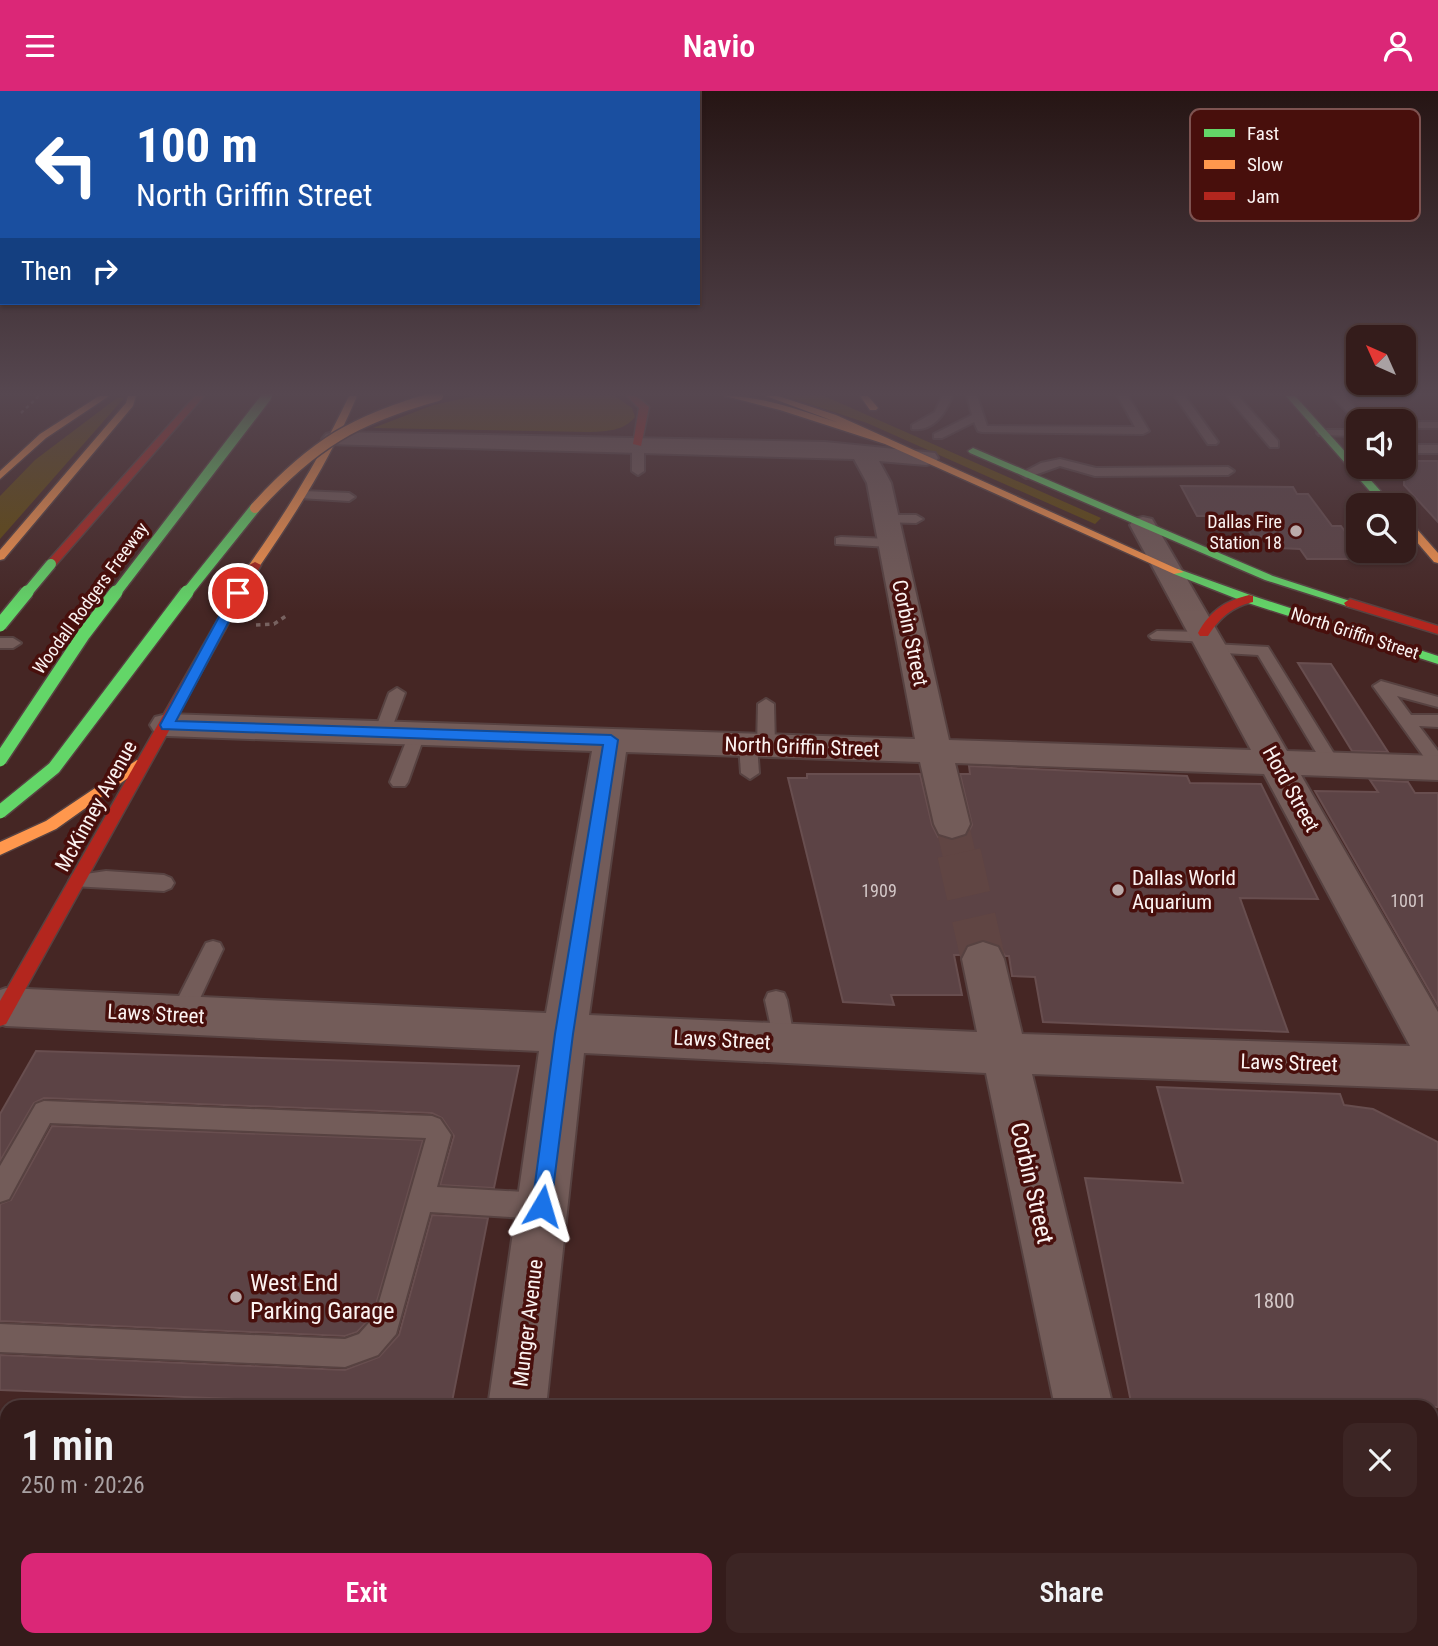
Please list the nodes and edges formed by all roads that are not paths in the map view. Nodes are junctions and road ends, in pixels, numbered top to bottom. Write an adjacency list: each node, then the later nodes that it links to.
1 (75, 469): 25 (main road)
2 (136, 469): 27 (main road)
3 (211, 469): 46 (main road, Woodall Rodgers Freeway, bridge)
4 (291, 469): 52 (main road, bridge)
5 (318, 469): 17 (main road, McKinney Avenue)
6 (871, 469): 15 (street, Corbin Street)
7 (901, 469): 15 (street)
8 (949, 469): 28 (main road, North Griffin Street)
9 (1013, 469): 14 (main road, North Griffin Street)
10 (1036, 469): 14 (lane)
11 (1089, 469): 13 (lane)
12 (1355, 469): 16 (main road)
13 (1228, 471)
14 (1026, 474): 20 (main road, North Griffin Street)
15 (879, 483): 21 (street, Corbin Street)
16 (1377, 493)
17 (303, 495): 18 (lane); 40 (main road, McKinney Avenue)
18 (349, 497)
19 (916, 519): 21 (lane)
20 (1143, 525): 28 (street, Hord Street); 31 (main road, North Griffin Street)
21 (888, 531): 24 (lane); 44 (street, Corbin Street)
22 (1416, 535): 26 (main road)
23 (51, 541): 27 (main road)
24 (841, 541)
25 (0, 557)
26 (1438, 560)
27 (51, 564): 30 (main road, bridge)
28 (1166, 567): 29 (main road, North Griffin Street); 33 (street, Hord Street)
29 (1249, 599): 33 (main road); 34 (main road, North Griffin Street)
30 (0, 625)
31 (1438, 631)
32 (1157, 636): 33 (lane)
33 (1208, 640): 48 (street, Hord Street); 49 (lane)
34 (1438, 660)
35 (397, 694): 41 (lane)
36 (1438, 702): 38 (lane)
37 (766, 704): 45 (lane)
38 (1407, 720): 39 (lane); 50 (lane)
39 (1438, 721)
40 (167, 725): 41 (street, North Griffin Street); 47 (main road, McKinney Avenue)
41 (382, 733): 42 (street, North Griffin Street)
42 (417, 734): 43 (street, North Griffin Street); 51 (lane)
43 (611, 740): 45 (street, North Griffin Street); 62 (street, Munger Avenue)
44 (935, 751): 45 (street, North Griffin Street); 48 (street, North Griffin Street); 53 (street, Corbin Street)
45 (754, 754)
46 (0, 760)
47 (144, 760): 54 (main road); 55 (main road, McKinney Avenue)
48 (1277, 763): 49 (street, North Griffin Street); 65 (street, Hord Street)
49 (1332, 765): 50 (street, North Griffin Street)
50 (1438, 766)
51 (399, 782)
52 (0, 812)
53 (952, 824)
54 (0, 849)
55 (79, 881): 56 (lane); 60 (main road, McKinney Avenue)
56 (164, 883)
57 (213, 949): 61 (lane)
58 (983, 959): 64 (street, Corbin Street)
59 (776, 1000): 63 (lane)
60 (2, 1011): 61 (street, Laws Street)
61 (181, 1015): 62 (street, Laws Street)
62 (564, 1034): 63 (street, Laws Street); 70 (street, Munger Avenue)
63 (784, 1043): 64 (street, Laws Street)
64 (1003, 1053): 66 (street, Laws Street); 73 (street, Corbin Street)
65 (1438, 1054)
66 (1438, 1068)
67 (10, 1153): 68 (lane); 69 (lane)
68 (0, 1190)
69 (422, 1199): 70 (lane); 71 (lane)
70 (542, 1206): 72 (street, Munger Avenue)
71 (0, 1338)
72 (518, 1400)
73 (1082, 1400)

